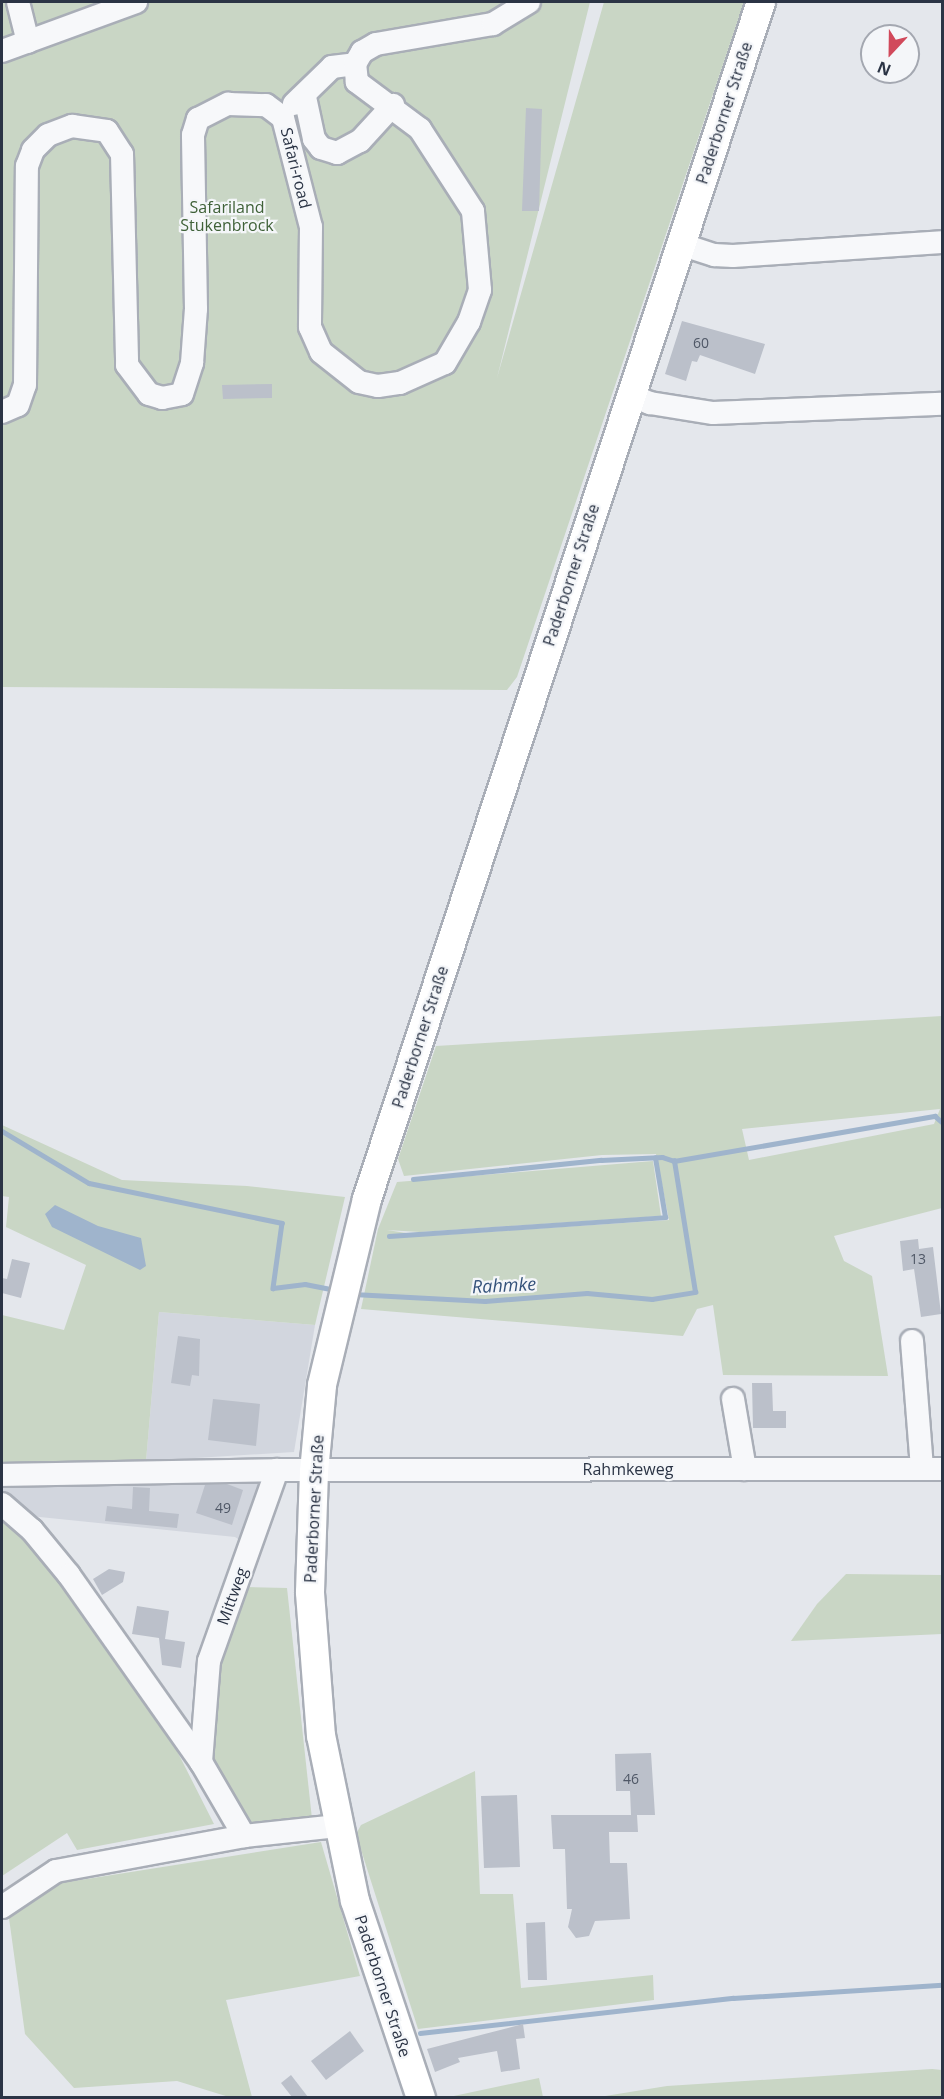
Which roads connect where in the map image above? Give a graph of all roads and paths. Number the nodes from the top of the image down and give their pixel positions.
1 (18, 2) edge
2 (136, 2) edge
3 (530, 2) edge
4 (761, 2) edge
5 (28, 42) junction
6 (2, 51) edge
7 (355, 64) junction
8 (305, 97) junction
9 (393, 105) junction
10 (276, 111) junction
11 (942, 242) edge
12 (680, 244) junction
13 (630, 395) junction
14 (942, 404) edge
15 (2, 412) edge
16 (912, 1341) dead end
17 (733, 1399) dead end
18 (745, 1469) junction
19 (932, 1469) edge
20 (277, 1470) junction
21 (314, 1472) junction
22 (2, 1475) edge
23 (2, 1504) edge
24 (201, 1762) junction
25 (337, 1826) junction
26 (244, 1836) junction
27 (2, 1907) edge
28 (420, 2097) edge

1 - 5 street
2 - 5 street
3 - 7 street
4 - 12 main road, Paderborner Straße
5 - 6 street
7 - 8 street
7 - 9 street, Safari-road
8 - 9 street
8 - 10 street
9 - 10 street, Safari-road
10 - 15 street, Safari-road
11 - 12 street
12 - 13 main road, Paderborner Straße
13 - 14 street
13 - 21 main road, Paderborner Straße
16 - 19 street
17 - 18 street
18 - 19 street, Rahmkeweg
18 - 21 street, Rahmkeweg
20 - 21 street
20 - 22 street
20 - 24 street, Mittweg
21 - 25 main road, Paderborner Straße
23 - 24 street
24 - 26 street
25 - 26 street
25 - 28 main road, Paderborner Straße
26 - 27 street

